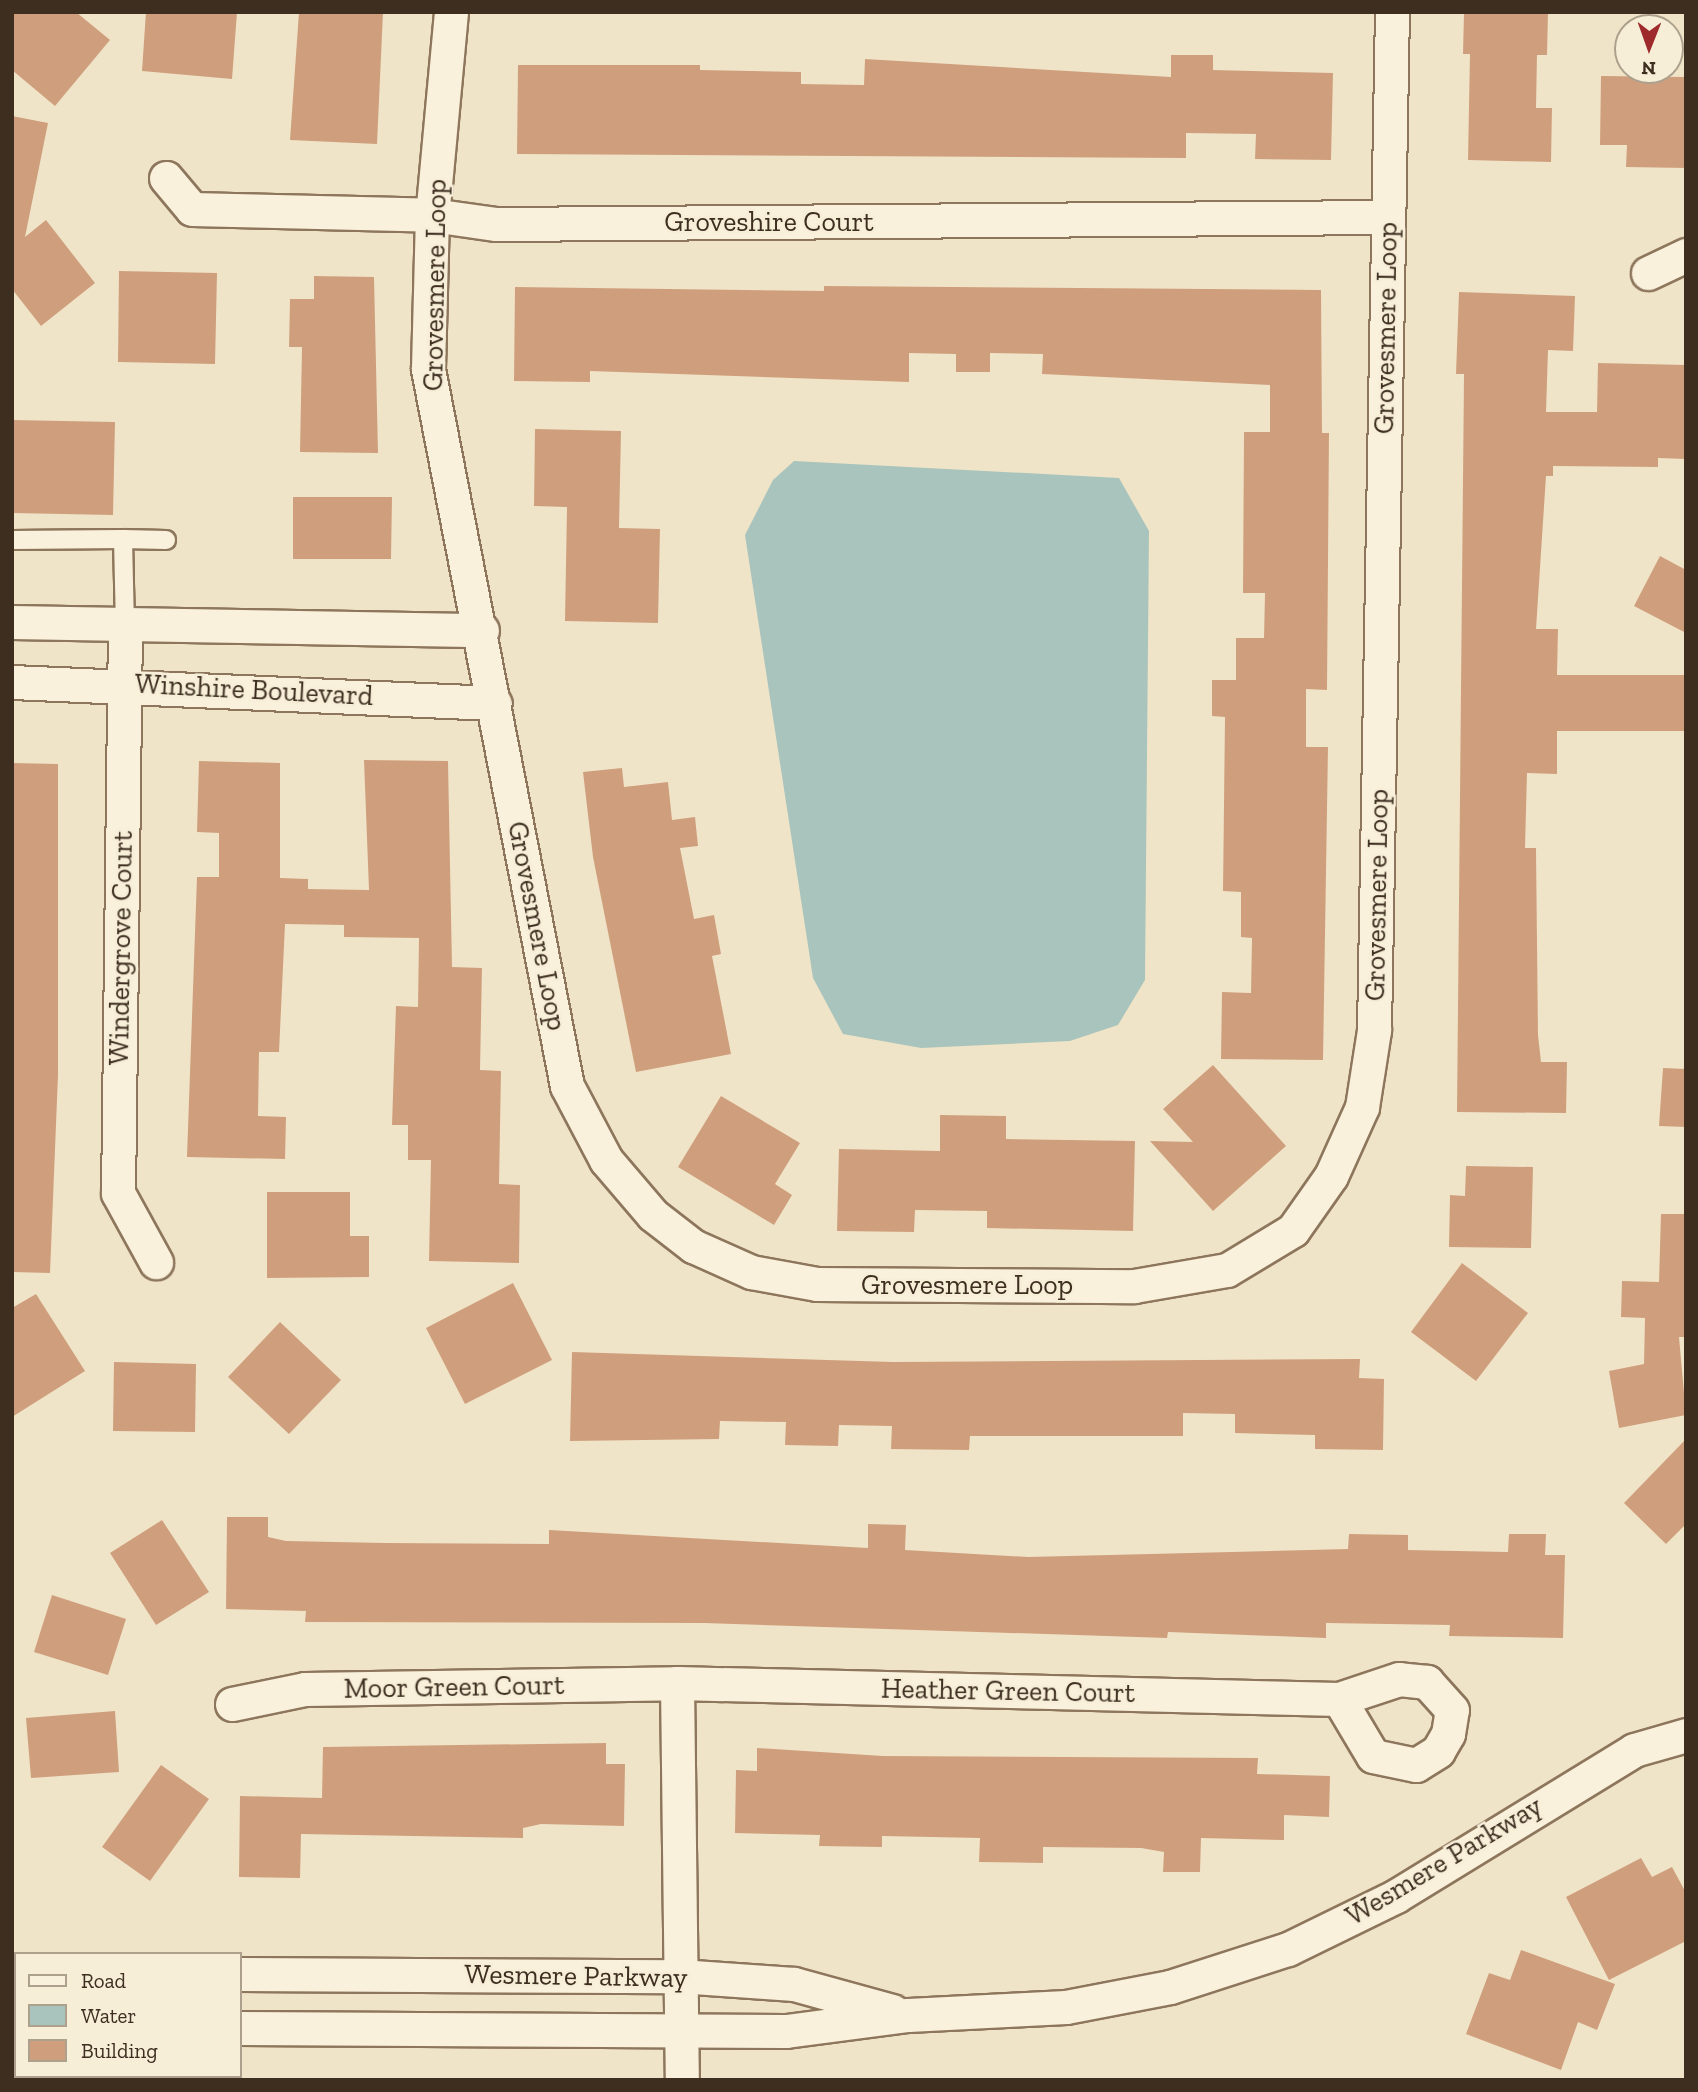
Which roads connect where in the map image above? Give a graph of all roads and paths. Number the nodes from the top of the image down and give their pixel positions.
1 (451, 12) edge
2 (1392, 12) edge
3 (166, 178) dead end
4 (432, 215) junction
5 (1388, 217) junction
6 (1686, 255) edge
7 (1648, 273) dead end
8 (123, 539) junction
9 (12, 540) edge
10 (166, 540) dead end
11 (12, 622) edge
12 (125, 624) junction
13 (482, 630) junction
14 (12, 682) edge
15 (124, 682) junction
16 (495, 703) junction
17 (156, 1262) dead end
18 (677, 1683) junction
19 (1339, 1699) dead end
20 (232, 1704) dead end
21 (1686, 1735) edge
22 (242, 1974) edge
23 (679, 1976) junction
24 (908, 2015) junction
25 (680, 2027) junction
26 (242, 2028) edge
27 (682, 2080) edge

1 - 4 street, Grovesmere Loop
2 - 5 street, Grovesmere Loop
3 - 4 street, Groveshire Court
4 - 5 street, Groveshire Court
4 - 13 street, Grovesmere Loop
5 - 16 street, Grovesmere Loop
6 - 7 street
8 - 9 lane
8 - 10 lane
8 - 12 lane
11 - 12 street
12 - 13 street
12 - 15 street, Windergrove Court
13 - 16 street, Grovesmere Loop
14 - 15 street, Winshire Boulevard
15 - 16 street, Winshire Boulevard
15 - 17 street, Windergrove Court
18 - 19 street, Heather Green Court
18 - 20 street, Moor Green Court
18 - 23 street
21 - 24 street, Wesmere Parkway
22 - 23 street, Wesmere Parkway
23 - 24 street, Wesmere Parkway
23 - 25 street
24 - 25 street, Wesmere Parkway
25 - 26 street, Wesmere Parkway
25 - 27 street

